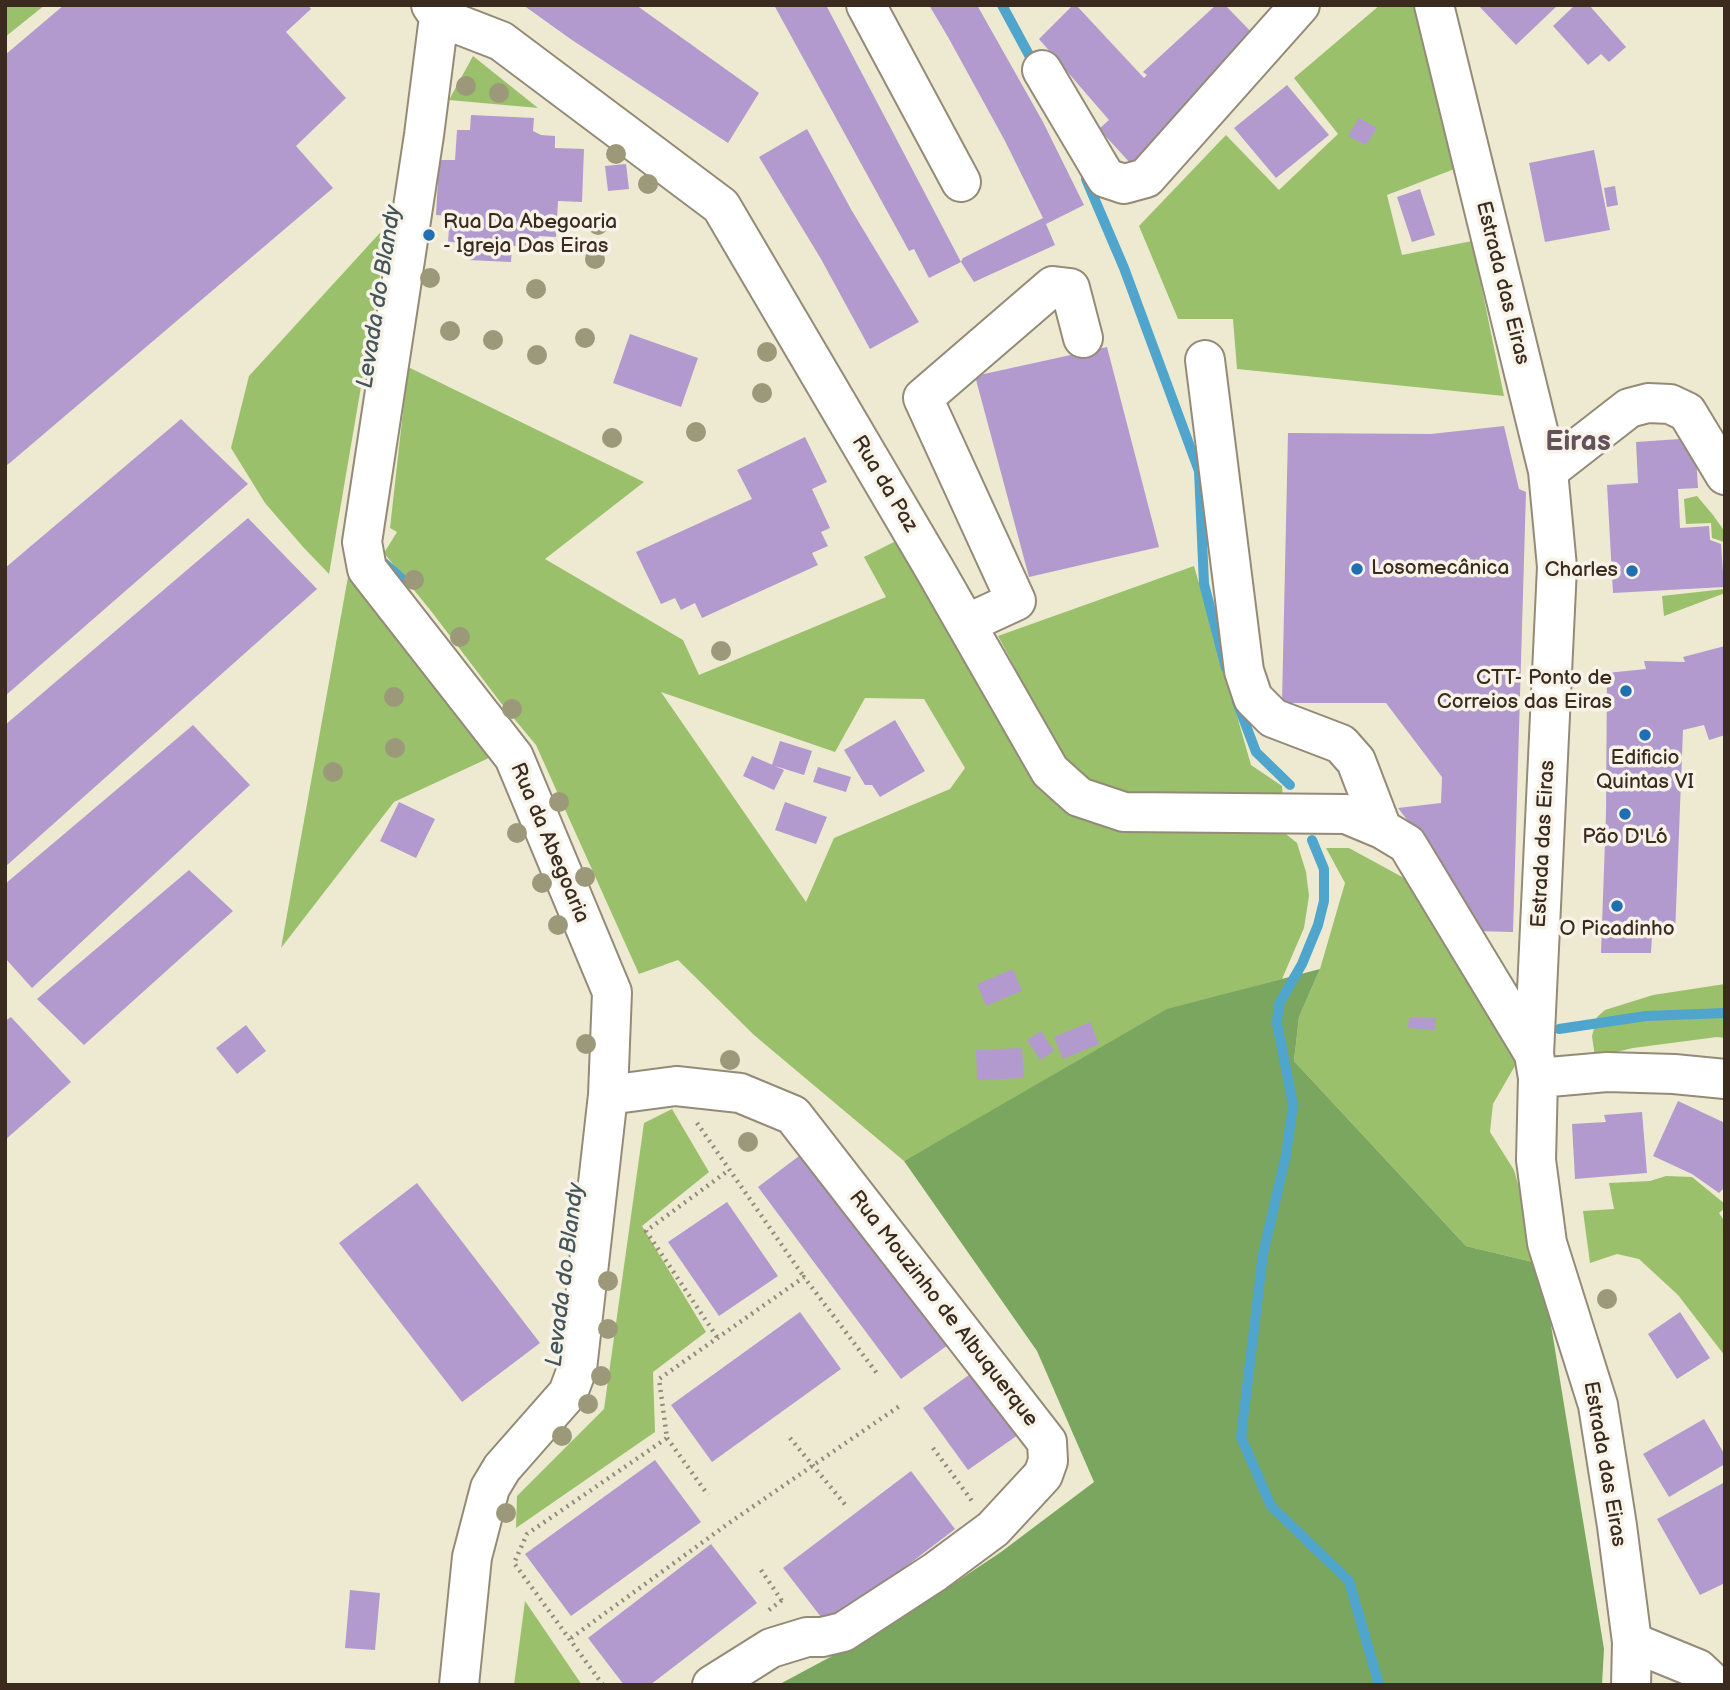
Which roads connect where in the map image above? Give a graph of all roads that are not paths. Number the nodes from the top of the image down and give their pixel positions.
1 (866, 5) edge
2 (1300, 5) edge
3 (1434, 5) edge
4 (435, 11) edge
5 (1042, 70) dead end
6 (961, 182) dead end
7 (1083, 338) dead end
8 (1205, 360) dead end
9 (1548, 471) junction
10 (1725, 475) edge
11 (966, 624) junction
12 (1382, 829) junction
13 (1536, 1066) junction
14 (1725, 1079) edge
15 (608, 1095) junction
16 (1632, 1643) junction
17 (459, 1685) edge
18 (712, 1685) edge
19 (1631, 1685) edge
20 (1716, 1685) edge

1 - 6 street
2 - 5 street
3 - 9 street, Estrada das Eiras
4 - 11 street, Rua da Paz
4 - 15 street, Rua da Abegoaria
7 - 11 street
8 - 12 street
9 - 10 street
9 - 13 street, Estrada das Eiras
11 - 12 street, Rua da Paz
12 - 13 street, Rua da Paz
13 - 14 street
13 - 16 street, Estrada das Eiras
15 - 17 street, Rua da Abegoaria
15 - 18 street, Rua Mouzinho de Albuquerque
16 - 19 street, Estrada das Eiras
16 - 20 street

